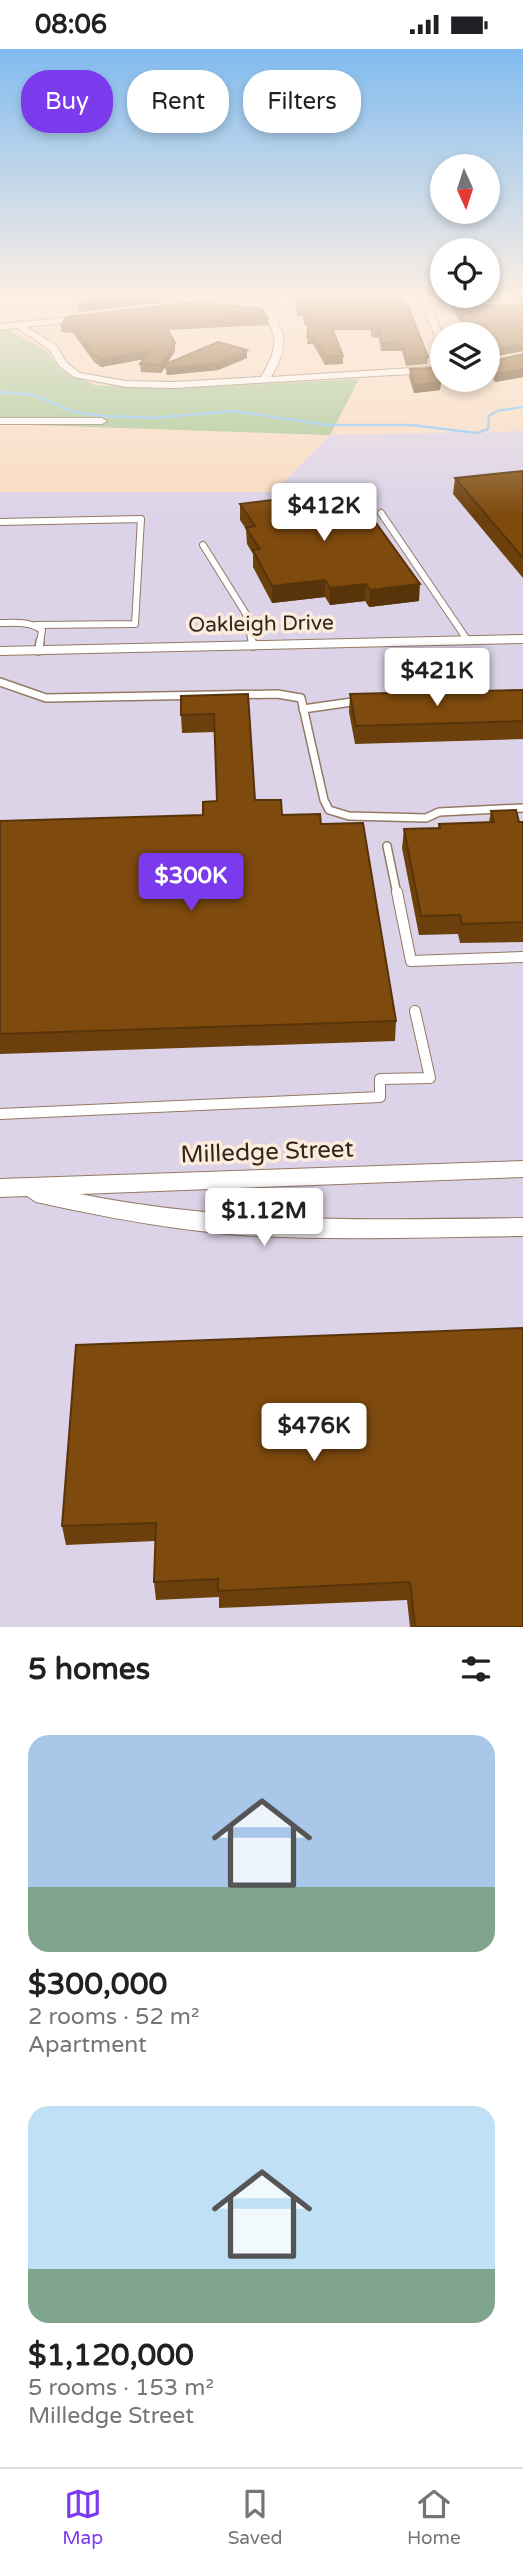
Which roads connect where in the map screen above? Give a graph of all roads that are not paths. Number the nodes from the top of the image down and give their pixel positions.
1 (66, 368) edge
2 (271, 368) edge
3 (430, 370) edge
4 (265, 379) junction
5 (0, 421) edge
6 (102, 421) dead end
7 (381, 513) dead end
8 (0, 522) edge
9 (203, 545) dead end
10 (0, 623) edge
11 (36, 625) junction
12 (523, 639) edge
13 (468, 641) junction
14 (253, 646) junction
15 (38, 651) junction
16 (0, 652) edge
17 (0, 681) edge
18 (363, 700) edge
19 (303, 709) junction
20 (523, 808) edge
21 (426, 818) junction
22 (435, 821) dead end
23 (387, 846) dead end
24 (523, 957) edge
25 (415, 1011) dead end
26 (0, 1114) edge
27 (523, 1169) edge
28 (6, 1188) edge
29 (523, 1227) edge

1 - 4 street
2 - 4 street
3 - 4 street
5 - 6 street
7 - 13 lane
8 - 11 lane
9 - 14 lane
10 - 11 lane
11 - 15 lane
12 - 13 street, Oakleigh Drive
13 - 14 street, Oakleigh Drive
14 - 15 street, Oakleigh Drive
15 - 16 street, Oakleigh Drive
17 - 19 lane
18 - 19 lane
19 - 21 lane
20 - 21 lane
21 - 22 lane
23 - 24 lane
25 - 26 lane
27 - 28 street, Milledge Street
28 - 29 street, Milledge Street

